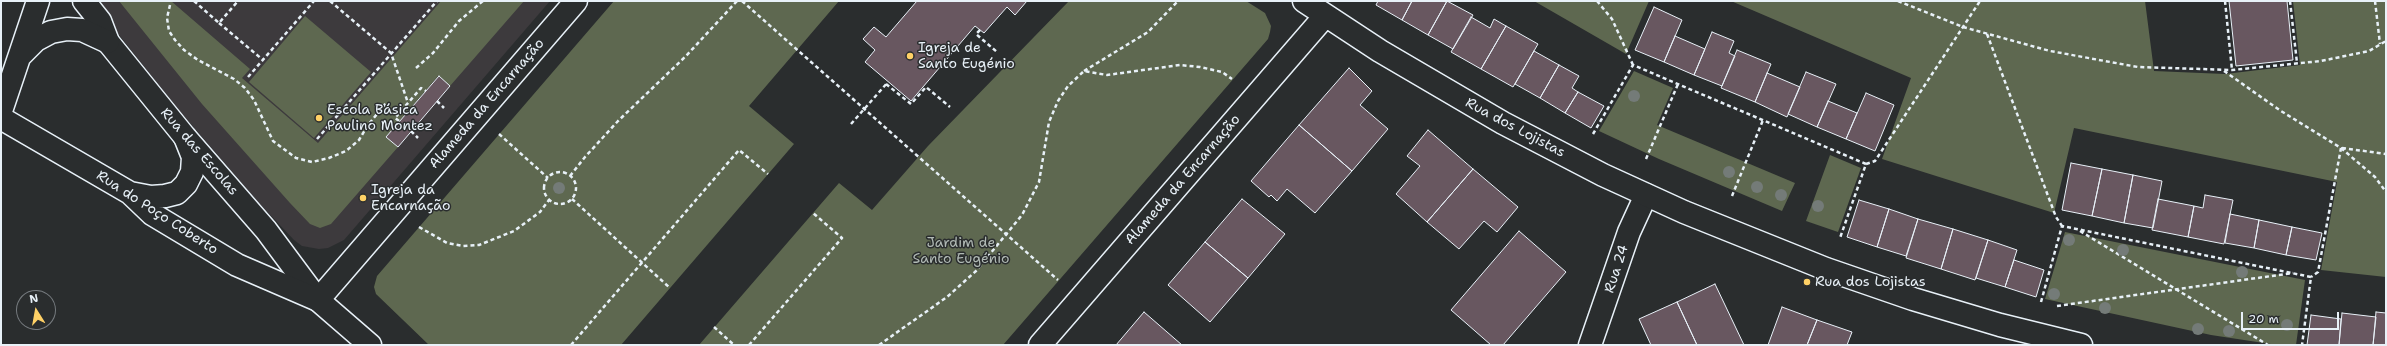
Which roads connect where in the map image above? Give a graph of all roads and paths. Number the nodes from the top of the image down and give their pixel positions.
1 (38, 1) edge
2 (84, 1) edge
3 (194, 1) edge
4 (238, 1) edge
5 (314, 1) edge
6 (330, 1) edge
7 (437, 1) edge
8 (482, 1) edge
9 (576, 1) edge
10 (737, 1) edge
11 (742, 1) edge
12 (1178, 1) edge
13 (1304, 1) edge
14 (1597, 1) edge
15 (1898, 1) edge
16 (1980, 1) edge
17 (2225, 1) edge
18 (2290, 1) edge
19 (2376, 1) edge
20 (170, 5) dead end
21 (1325, 16) junction
22 (219, 23) junction
23 (1963, 27) junction
24 (980, 30) dead end
25 (1987, 34) junction
26 (2386, 41) edge
27 (108, 42) junction
28 (2380, 44) junction
29 (997, 52) dead end
30 (391, 54) junction
31 (21, 55) junction
32 (263, 60) junction
33 (2297, 63) junction
34 (1633, 65) junction
35 (416, 68) dead end
36 (2232, 70) junction
37 (1084, 71) junction
38 (2224, 71) junction
39 (248, 78) dead end
40 (1234, 81) dead end
41 (1678, 84) junction
42 (426, 91) dead end
43 (437, 101) dead end
44 (386, 103) dead end
45 (408, 103) junction
46 (950, 107) dead end
47 (444, 108) dead end
48 (864, 108) junction
49 (1, 111) edge
50 (1, 118) edge
51 (1763, 120) junction
52 (399, 122) dead end
53 (852, 124) dead end
54 (411, 132) dead end
55 (497, 132) dead end
56 (1593, 134) dead end
57 (185, 137) junction
58 (418, 138) dead end
59 (317, 139) dead end
60 (2341, 148) junction
61 (2386, 154) edge
62 (1646, 159) dead end
63 (1866, 164) junction
64 (768, 174) dead end
65 (570, 176) junction
66 (548, 178) junction
67 (2386, 192) edge
68 (130, 193) junction
69 (1646, 195) junction
70 (1732, 196) dead end
71 (572, 199) junction
72 (549, 200) junction
73 (813, 213) dead end
74 (415, 224) dead end
75 (2062, 226) junction
76 (2077, 230) junction
77 (1007, 234) junction
78 (1840, 238) dead end
79 (642, 262) junction
80 (2295, 273) junction
81 (2310, 277) junction
82 (1060, 282) dead end
83 (670, 288) dead end
84 (2177, 290) junction
85 (318, 300) junction
86 (2041, 302) dead end
87 (2057, 306) dead end
88 (714, 327) dead end
89 (370, 345) edge
90 (571, 345) edge
91 (734, 345) edge
92 (749, 345) edge
93 (879, 345) edge
94 (1040, 345) edge
95 (1590, 345) edge
96 (2080, 345) edge
97 (2268, 345) edge
98 (2302, 345) edge

1 - 31 street
2 - 27 street, Rua das Escolas
3 - 22 path
4 - 22 path
5 - 32 path
6 - 30 path
7 - 30 path
8 - 35 path
9 - 85 street, Alameda da Encarnação
10 - 65 path
11 - 48 path
12 - 37 path
13 - 21 street, Rua dos Lojistas
14 - 34 path
15 - 23 path
16 - 23 path
17 - 36 path
18 - 33 path
19 - 28 path
20 - 44 path
21 - 69 street, Rua dos Lojistas
21 - 94 street, Alameda da Encarnação
22 - 32 path
23 - 25 path
23 - 63 path
24 - 29 path
25 - 38 path
25 - 75 path
26 - 28 path
27 - 31 street
27 - 57 street, Rua das Escolas
28 - 33 path
30 - 45 path
30 - 59 path
31 - 49 street
32 - 39 path
33 - 36 path
34 - 41 path
34 - 56 path
36 - 38 path
37 - 40 path
37 - 77 path
38 - 60 path
41 - 51 path
41 - 62 path
42 - 45 path
43 - 47 path
45 - 52 path
46 - 48 path
48 - 53 path
48 - 77 path
50 - 68 street, Rua do Poço Coberto
51 - 63 path
51 - 70 path
54 - 58 path
55 - 66 path
57 - 68 street
57 - 85 street, Rua das Escolas
60 - 61 path
60 - 67 path
60 - 81 path
63 - 78 path
64 - 79 path
65 - 66 path
65 - 71 path
66 - 72 path
68 - 85 street, Rua do Poço Coberto
69 - 95 street, Rua 24
69 - 96 street, Rua dos Lojistas
71 - 72 path
71 - 79 path
72 - 74 path
73 - 92 path
75 - 76 path
75 - 86 path
76 - 80 path
76 - 84 path
77 - 82 path
77 - 93 path
79 - 83 path
79 - 90 path
80 - 81 path
80 - 84 path
81 - 98 path
84 - 87 path
84 - 97 path
85 - 89 street
88 - 91 path

